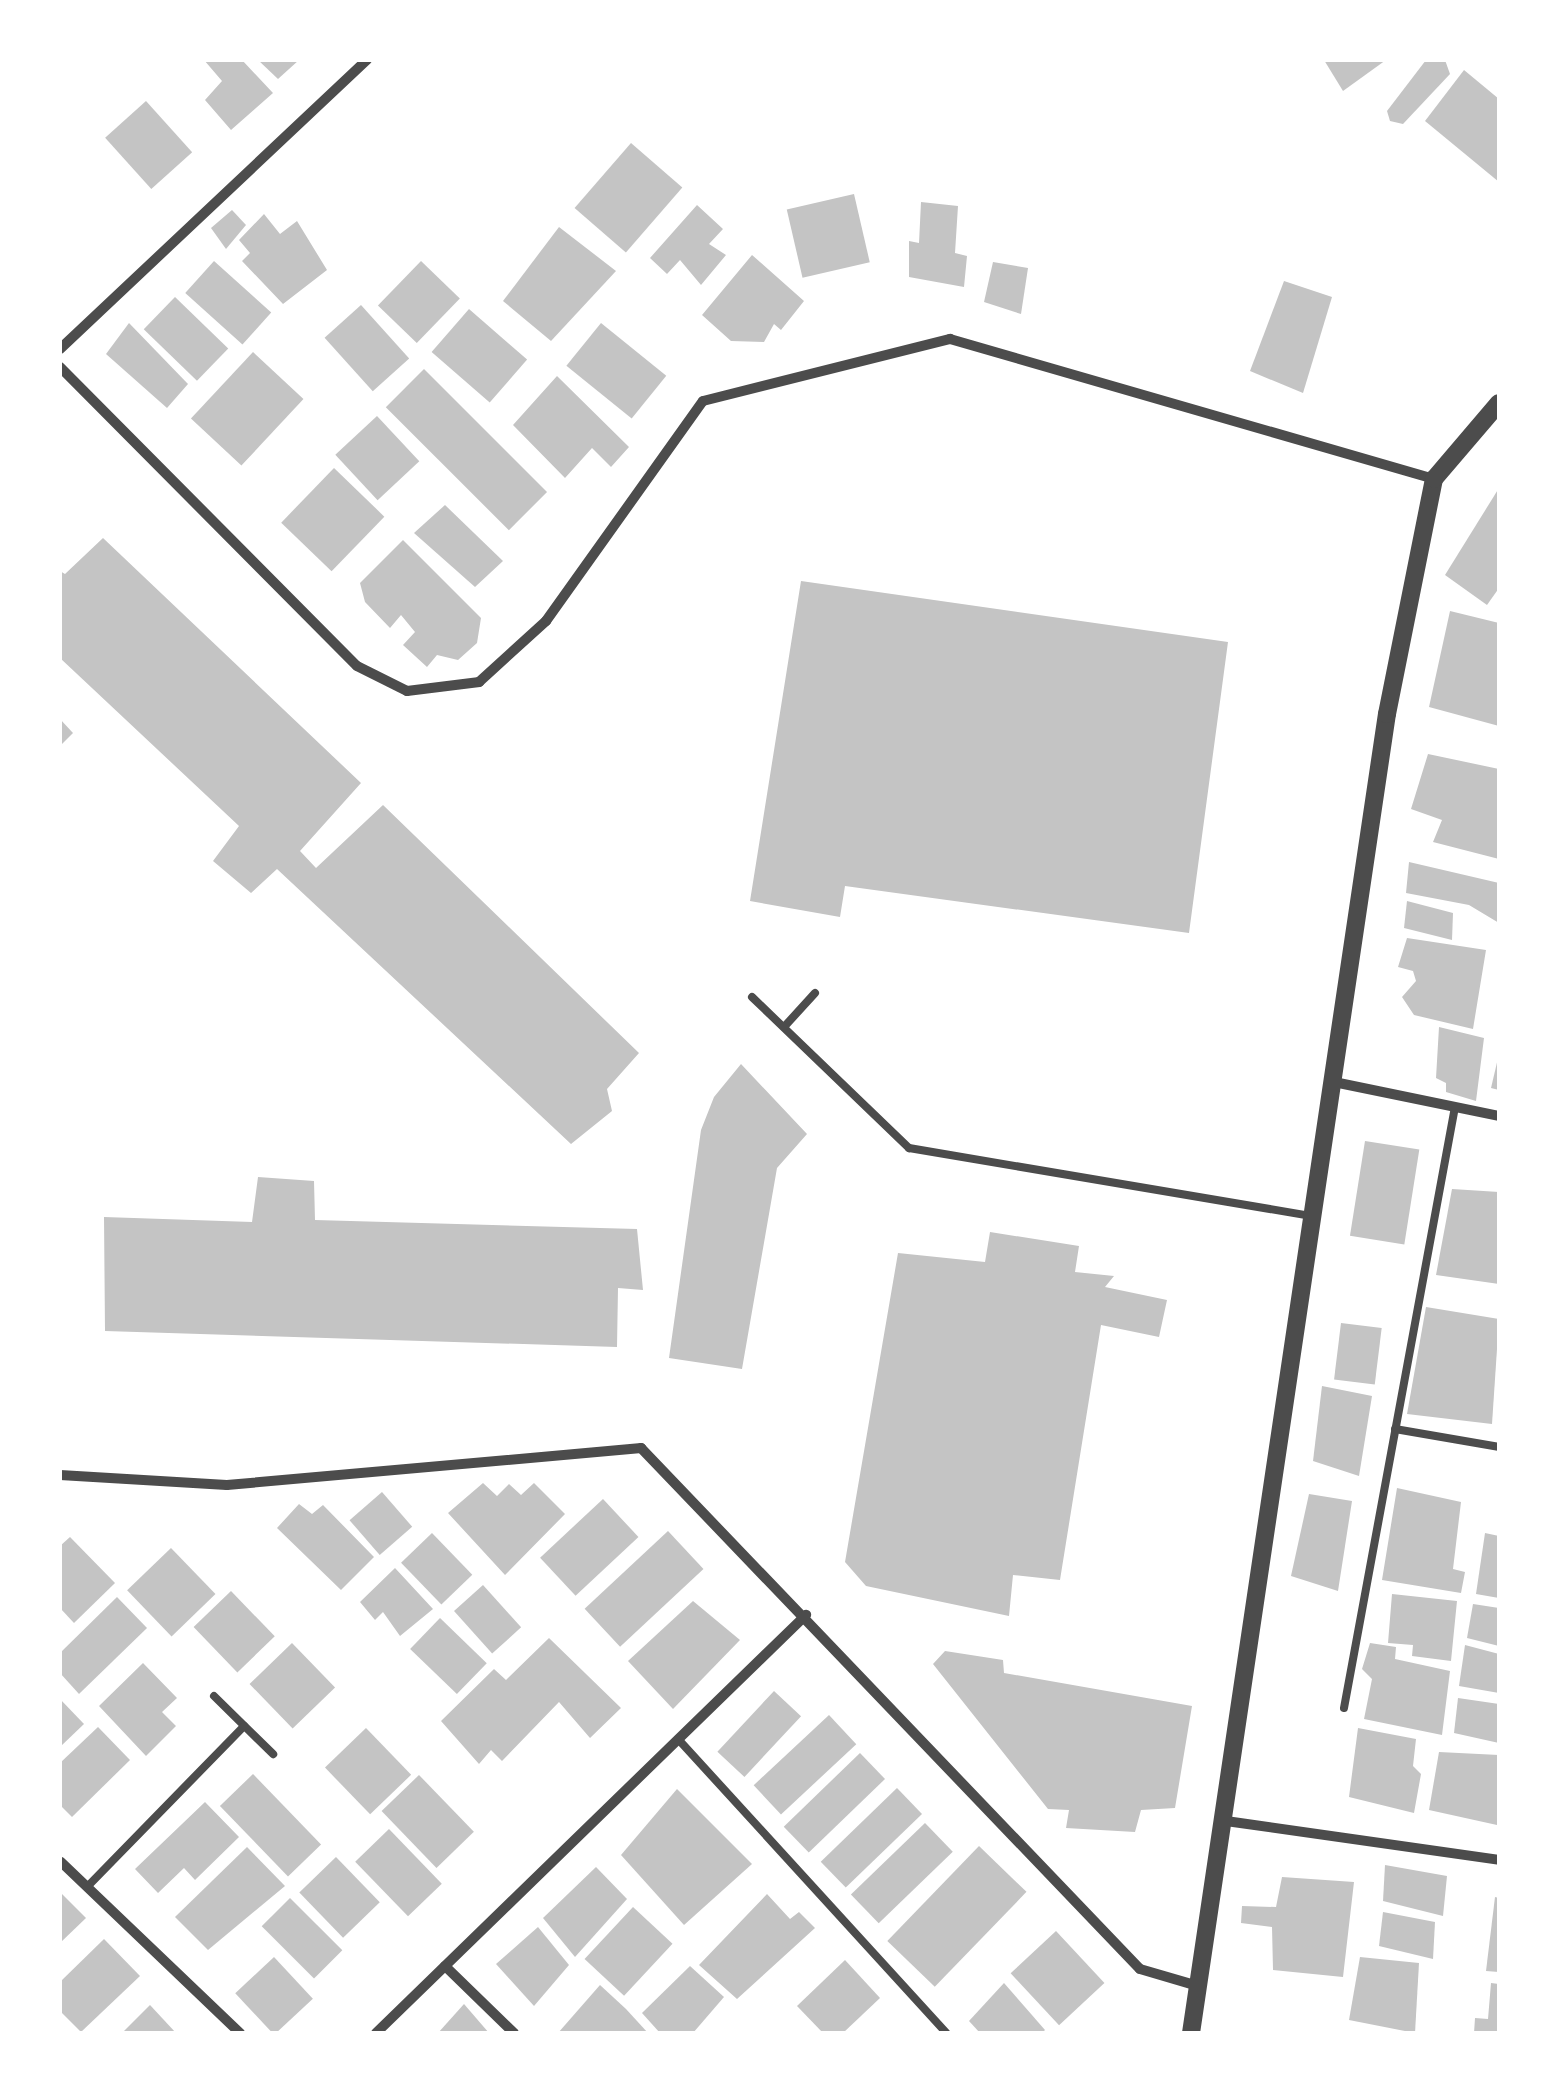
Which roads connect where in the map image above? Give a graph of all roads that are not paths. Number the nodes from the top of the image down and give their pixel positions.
1 (367, 60) edge
2 (60, 349) edge
3 (60, 367) edge
4 (1499, 403) edge
5 (1434, 479) junction
6 (815, 993) dead end
7 (752, 997) dead end
8 (784, 1027) junction
9 (1334, 1082) junction
10 (1455, 1107) junction
11 (1499, 1116) edge
12 (1315, 1217) junction
13 (1395, 1429) junction
14 (1499, 1446) edge
15 (60, 1475) edge
16 (806, 1615) junction
17 (214, 1696) dead end
18 (1344, 1708) dead end
19 (244, 1726) junction
20 (678, 1739) junction
21 (273, 1754) dead end
22 (1226, 1821) junction
23 (1499, 1860) edge
24 (61, 1862) edge
25 (87, 1888) junction
26 (445, 1966) junction
27 (1198, 1986) junction
28 (240, 2033) edge
29 (376, 2033) edge
30 (514, 2033) edge
31 (946, 2033) edge
32 (1191, 2033) edge

1 - 2 street
3 - 5 street
4 - 5 street
5 - 9 street
6 - 8 lane
7 - 8 lane
8 - 12 lane
9 - 10 street
9 - 12 street
10 - 11 street
10 - 13 lane
12 - 22 street
13 - 14 lane
13 - 18 lane
15 - 16 street
16 - 20 street
16 - 27 street
17 - 19 lane
19 - 21 lane
19 - 25 lane
20 - 26 street
20 - 31 lane
22 - 23 street
22 - 27 street
24 - 25 street
25 - 28 street
26 - 29 street
26 - 30 street
27 - 32 street

